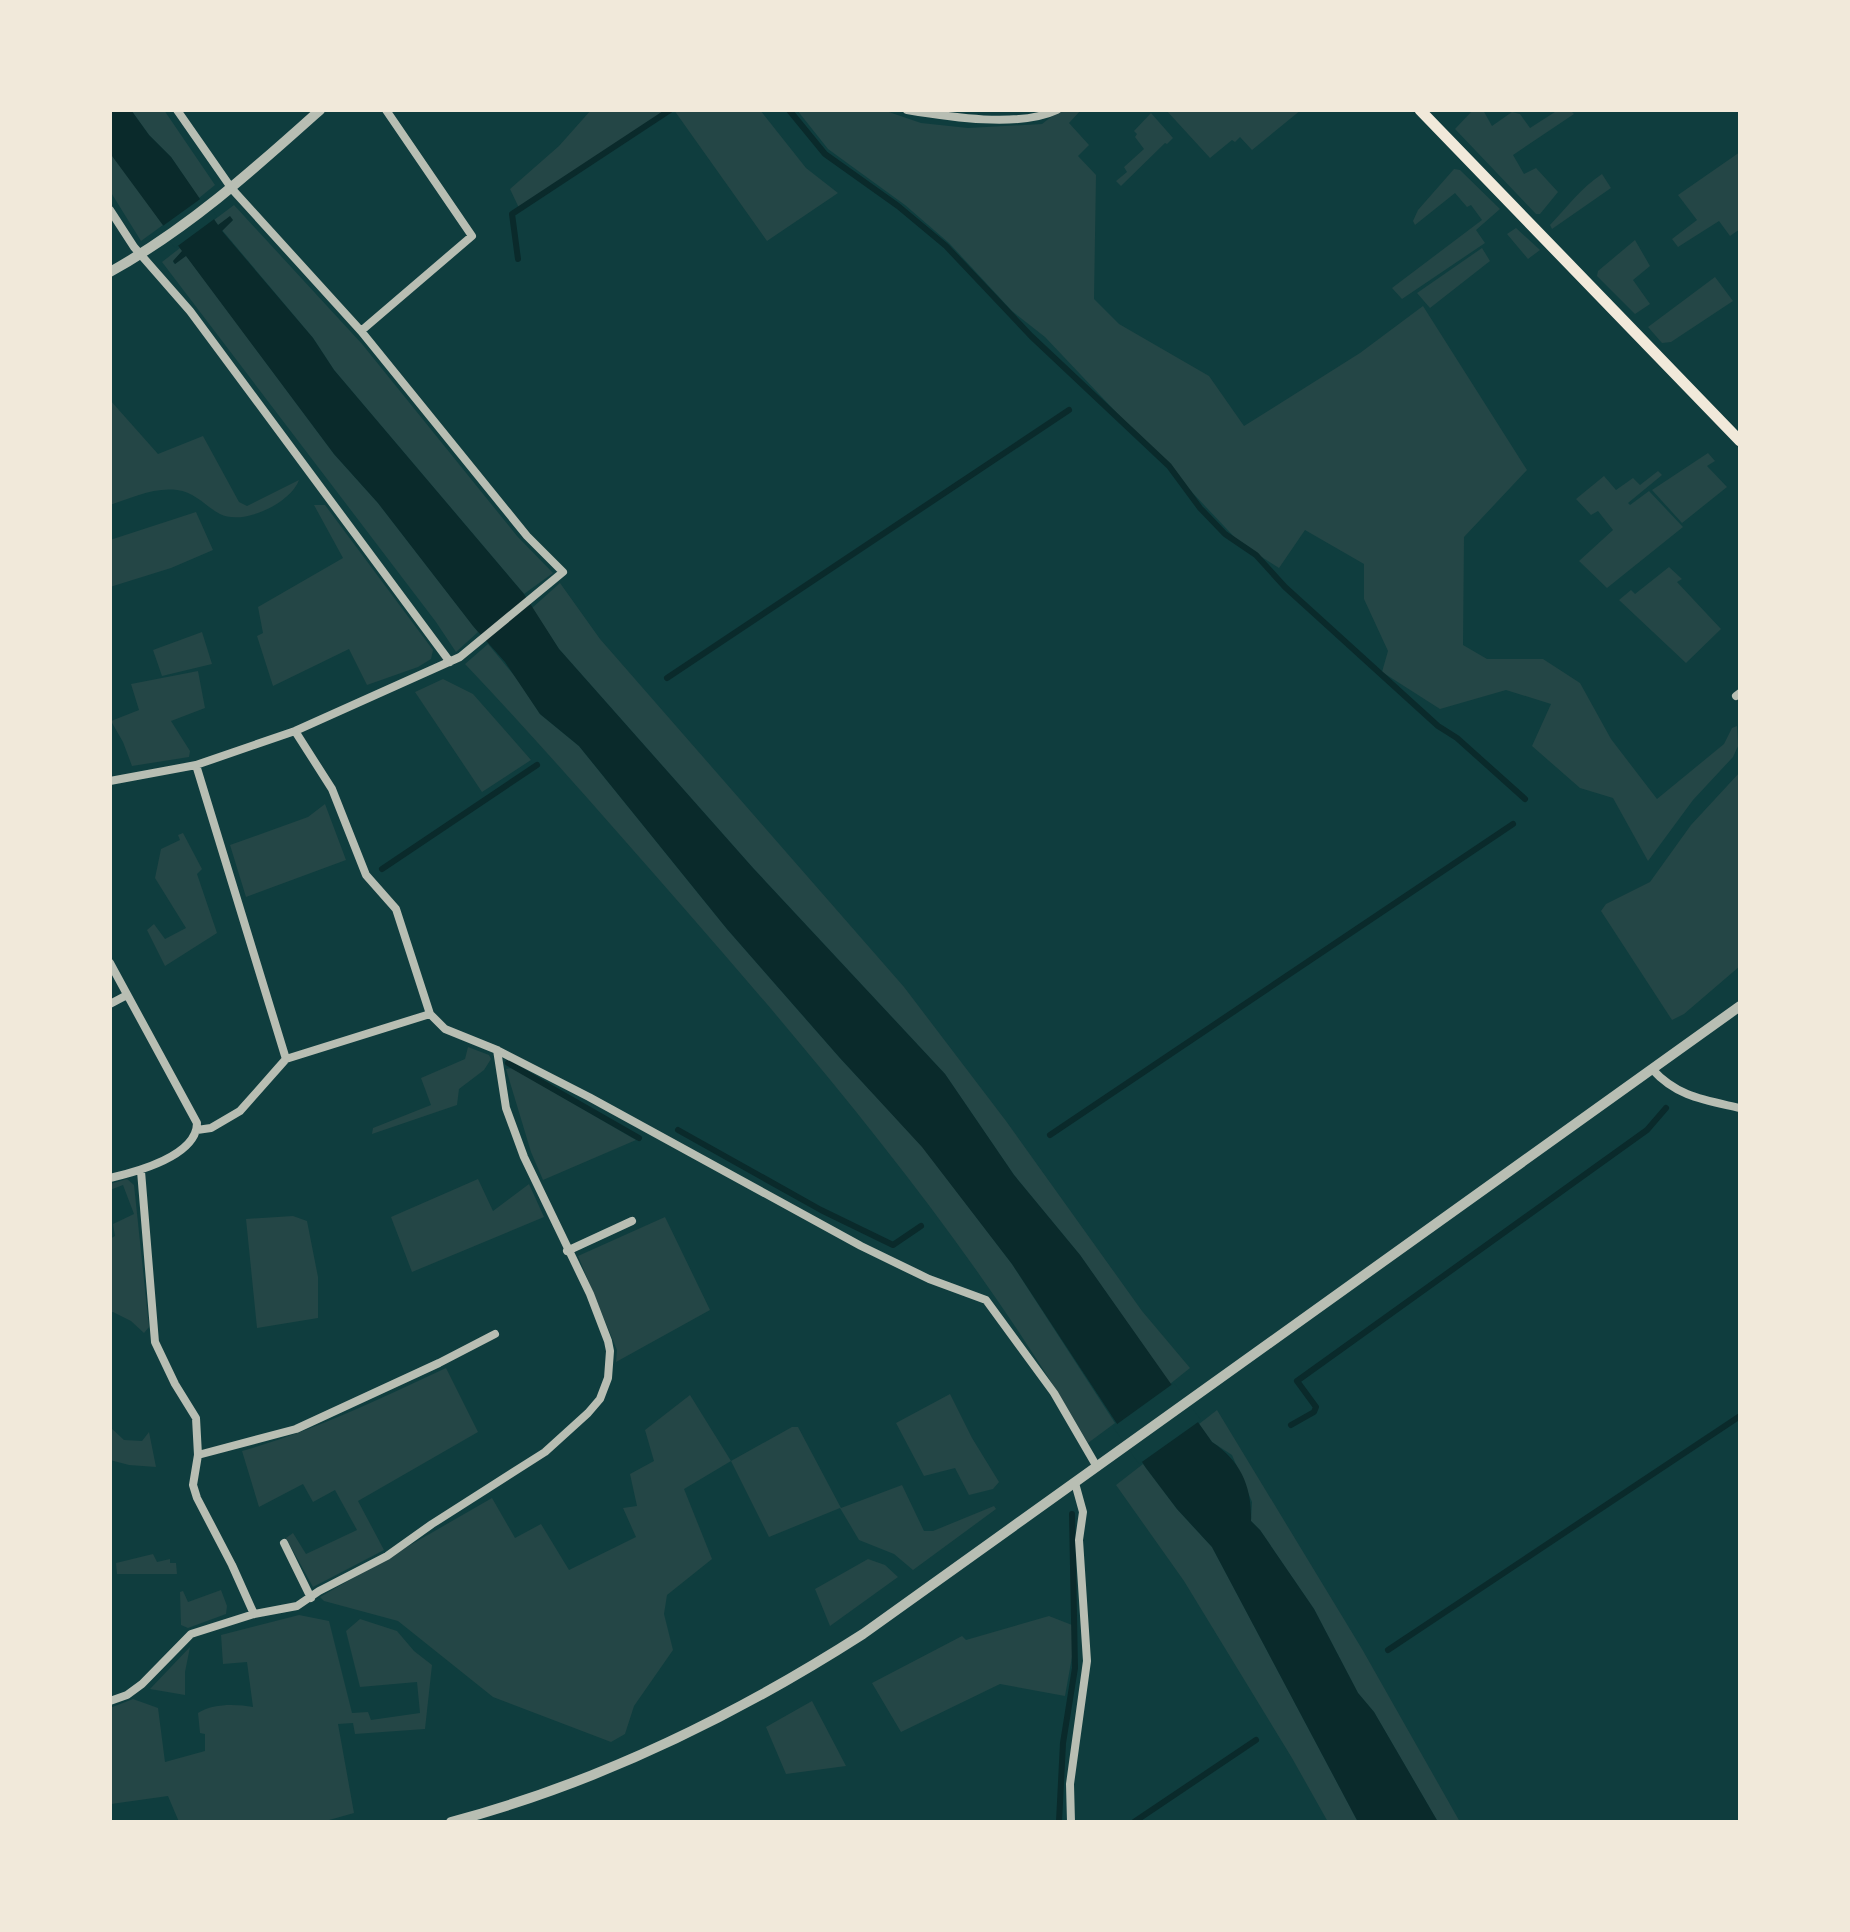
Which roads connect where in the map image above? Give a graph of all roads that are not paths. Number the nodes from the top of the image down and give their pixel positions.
1 (177, 110) edge
2 (320, 110) edge
3 (386, 110) edge
4 (907, 110) edge
5 (1057, 110) edge
6 (1420, 110) edge
7 (232, 189) junction
8 (110, 210) edge
9 (146, 252) junction
10 (110, 272) edge
11 (361, 331) junction
12 (1740, 441) edge
13 (450, 662) junction
14 (295, 731) junction
15 (196, 765) junction
16 (110, 781) edge
17 (110, 963) edge
18 (127, 995) junction
19 (110, 1004) edge
20 (1740, 1006) edge
21 (430, 1014) junction
22 (497, 1050) junction
23 (286, 1059) junction
24 (1652, 1069) junction
25 (1740, 1108) edge
26 (197, 1130) junction
27 (141, 1171) junction
28 (110, 1178) edge
29 (632, 1221) dead end
30 (567, 1251) junction
31 (495, 1334) dead end
32 (198, 1455) junction
33 (1099, 1465) junction
34 (1075, 1483) junction
35 (284, 1543) dead end
36 (311, 1598) junction
37 (254, 1614) junction
38 (110, 1701) edge
39 (451, 1822) edge
40 (1071, 1822) edge

1 - 7 street
2 - 7 street
3 - 11 street
4 - 5 street
6 - 12 main road
7 - 9 street
7 - 11 street
8 - 9 street
9 - 10 street
9 - 13 street
11 - 13 street
13 - 14 street
14 - 15 street
14 - 21 street
15 - 16 street
15 - 23 street
17 - 18 street
18 - 19 street
18 - 26 street
20 - 24 street
21 - 22 street
21 - 23 street
22 - 30 street
22 - 33 street
23 - 26 street
24 - 25 street
24 - 33 street
26 - 27 street
27 - 28 street
27 - 32 street
29 - 30 street
30 - 36 street
31 - 32 street
32 - 37 street
33 - 34 street
34 - 39 street
34 - 40 street
35 - 36 street
36 - 37 street
37 - 38 street

